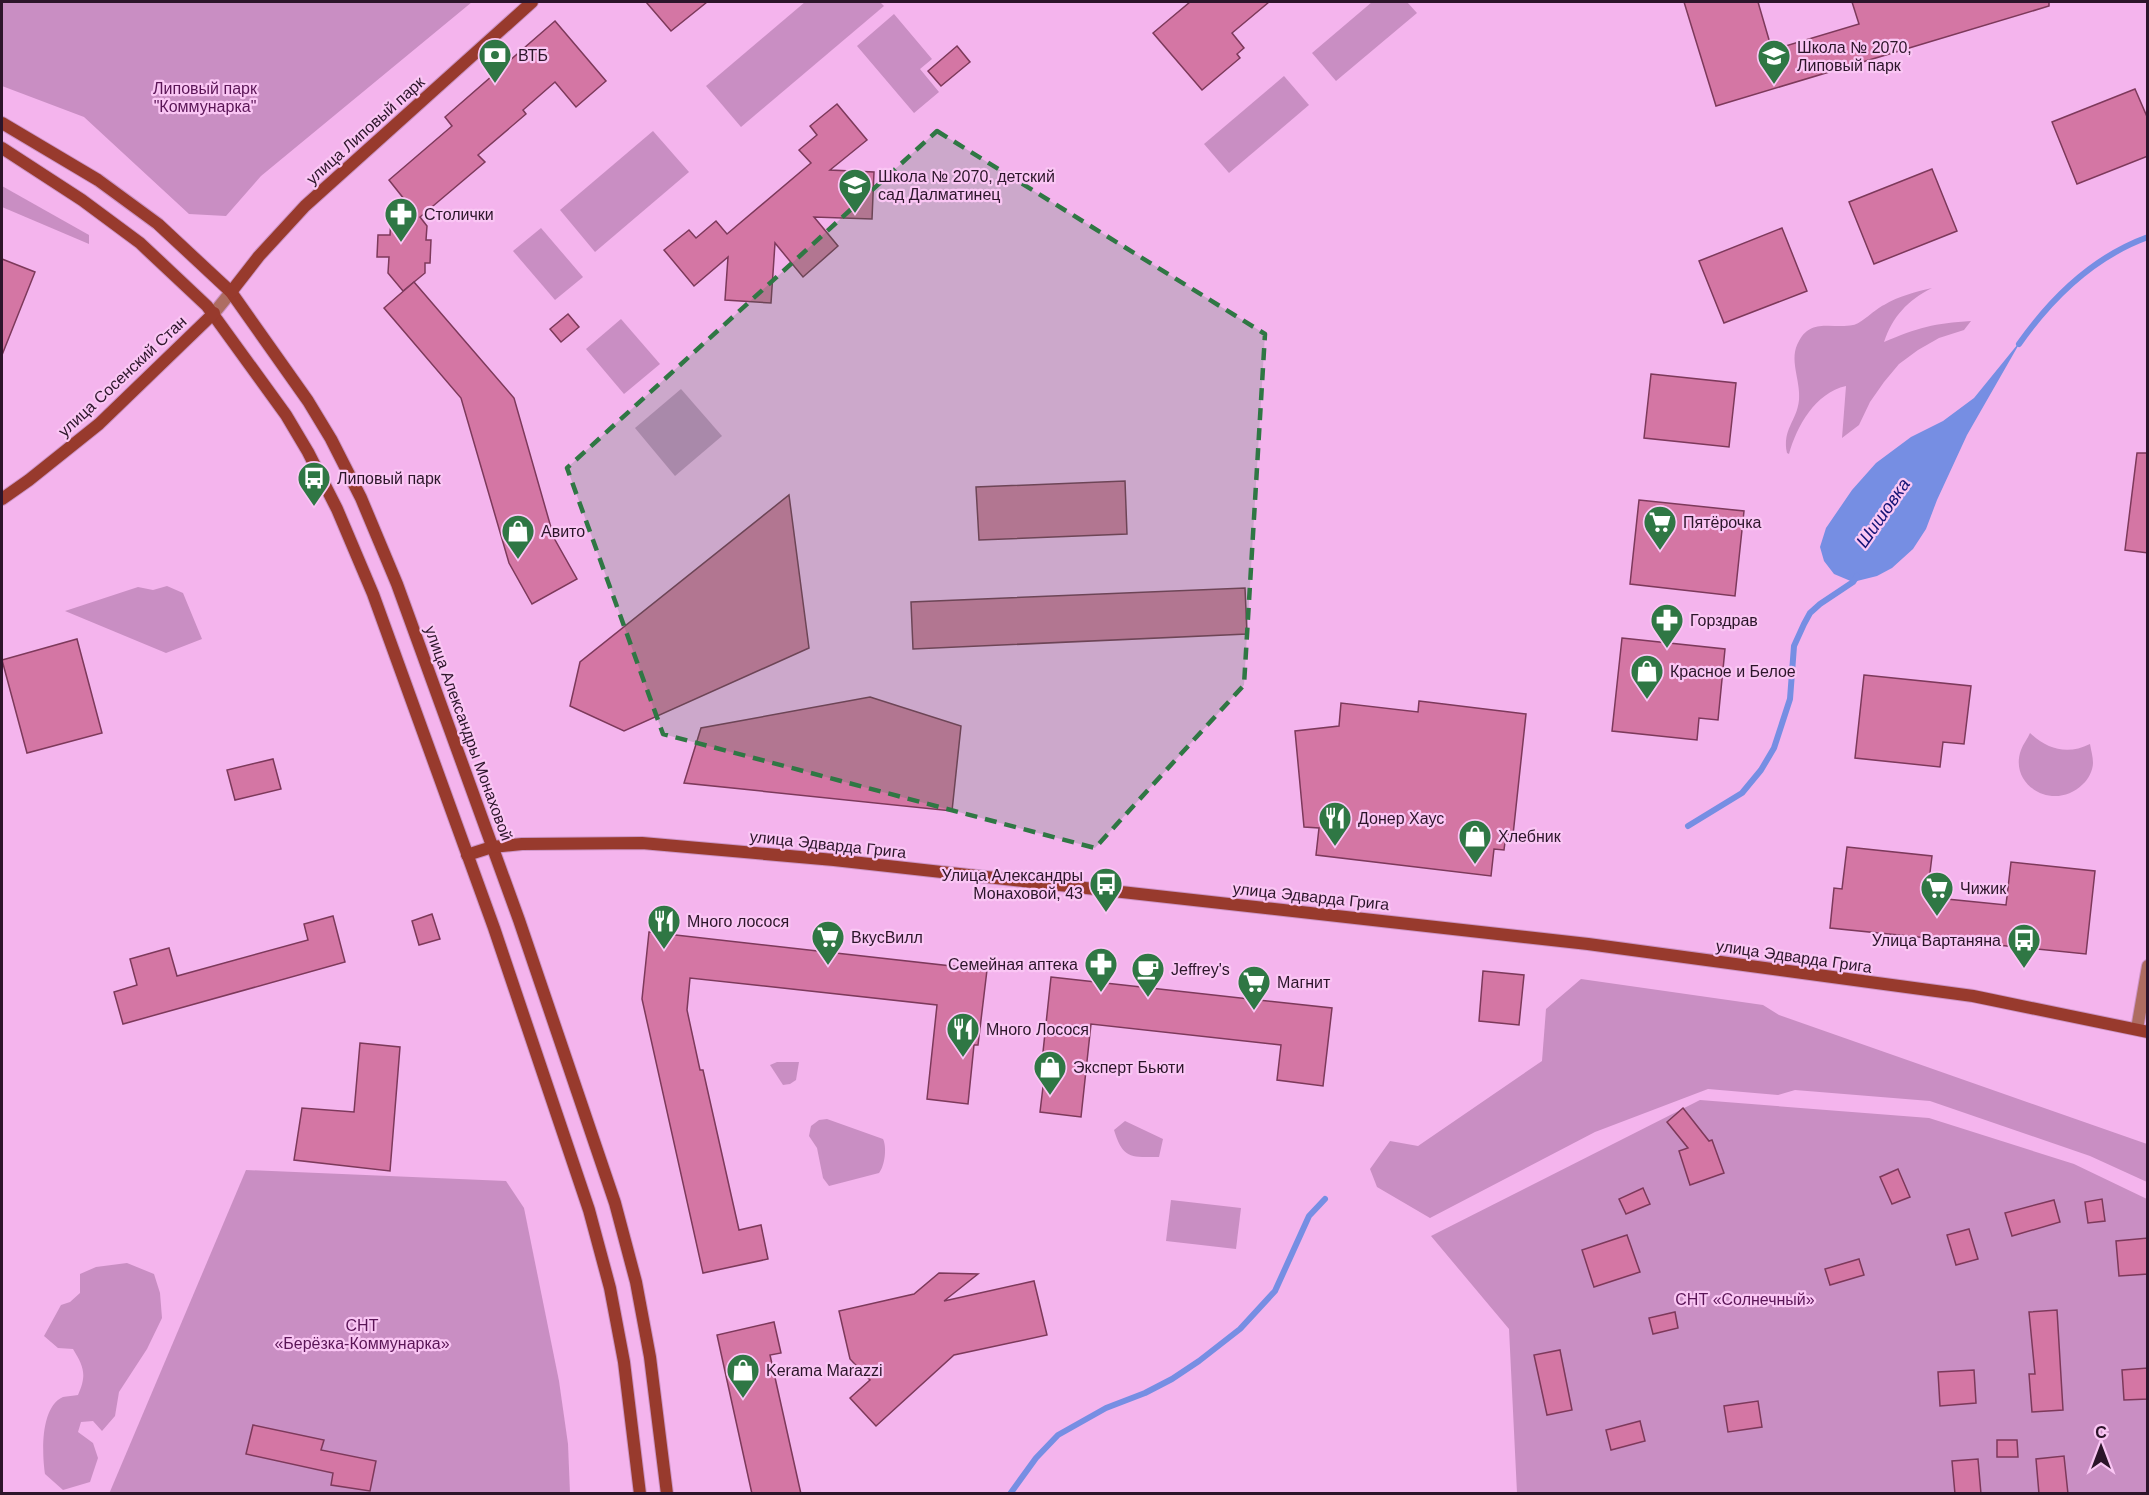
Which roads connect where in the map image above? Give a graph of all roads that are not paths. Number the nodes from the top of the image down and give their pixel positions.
1 (532, 2) edge
2 (2, 123) edge
3 (2, 148) edge
4 (231, 292) junction
5 (214, 313) junction
6 (2, 499) edge
7 (492, 847) junction
8 (467, 855) junction
9 (2148, 966) edge
10 (2142, 1030) edge
11 (640, 1494) edge
12 (667, 1494) edge

1 - 4 main road, улица Липовый парк
2 - 4 main road, улица Александры Монаховой
3 - 5 main road
4 - 5 street, улица Сосенский Стан
4 - 7 main road, улица Александры Монаховой
5 - 6 main road, улица Сосенский Стан
5 - 8 main road
7 - 8 main road, улица Эдварда Грига
7 - 10 main road, улица Эдварда Грига
7 - 12 main road, улица Александры Монаховой
8 - 11 main road
9 - 10 street

